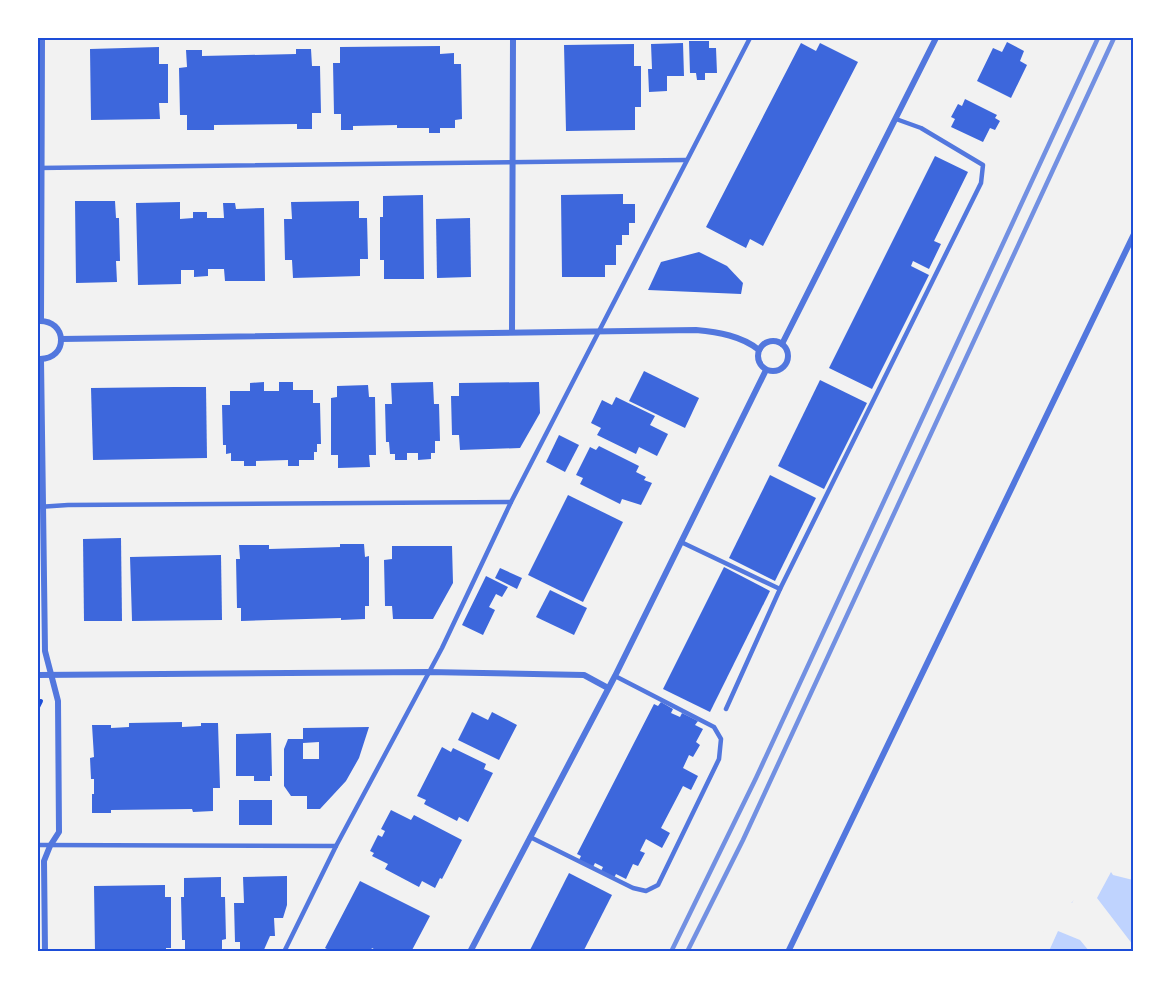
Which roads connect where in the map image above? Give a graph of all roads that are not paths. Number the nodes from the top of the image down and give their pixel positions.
1 (42, 38) edge
2 (513, 38) edge
3 (750, 38) edge
4 (936, 38) edge
5 (896, 119) junction
6 (686, 160) junction
7 (514, 163) junction
8 (40, 168) edge
9 (1134, 234) edge
10 (39, 321) edge
11 (601, 330) junction
12 (513, 332) junction
13 (61, 339) junction
14 (782, 344) junction
15 (759, 350) junction
16 (39, 360) edge
17 (766, 370) junction
18 (511, 502) junction
19 (40, 507) edge
20 (681, 542) junction
21 (780, 589) junction
22 (428, 672) junction
23 (38, 675) edge
24 (50, 675) junction
25 (615, 676) junction
26 (608, 688) junction
27 (726, 709) dead end
28 (530, 837) junction
29 (38, 845) edge
30 (50, 846) junction
31 (336, 846) junction
32 (45, 951) edge
33 (284, 951) edge
34 (470, 951) edge
35 (788, 951) edge

1 - 8 street
2 - 7 street
3 - 6 lane
4 - 5 street
5 - 14 street
5 - 21 lane
6 - 7 lane
6 - 11 lane
7 - 8 lane
7 - 12 street
8 - 10 street
9 - 35 street
10 - 13 street
11 - 12 street
11 - 15 street
11 - 18 lane
12 - 13 street
13 - 16 street
14 - 15 street
14 - 17 street
15 - 17 street
16 - 19 street
17 - 20 street
18 - 19 lane
18 - 22 lane
19 - 24 street
20 - 21 lane
20 - 25 street
21 - 27 lane
22 - 24 street
22 - 26 street
22 - 31 lane
23 - 24 street
24 - 30 street
25 - 26 street
25 - 28 lane
26 - 28 street
28 - 34 street
29 - 30 lane
30 - 31 lane
30 - 32 street
31 - 33 lane

